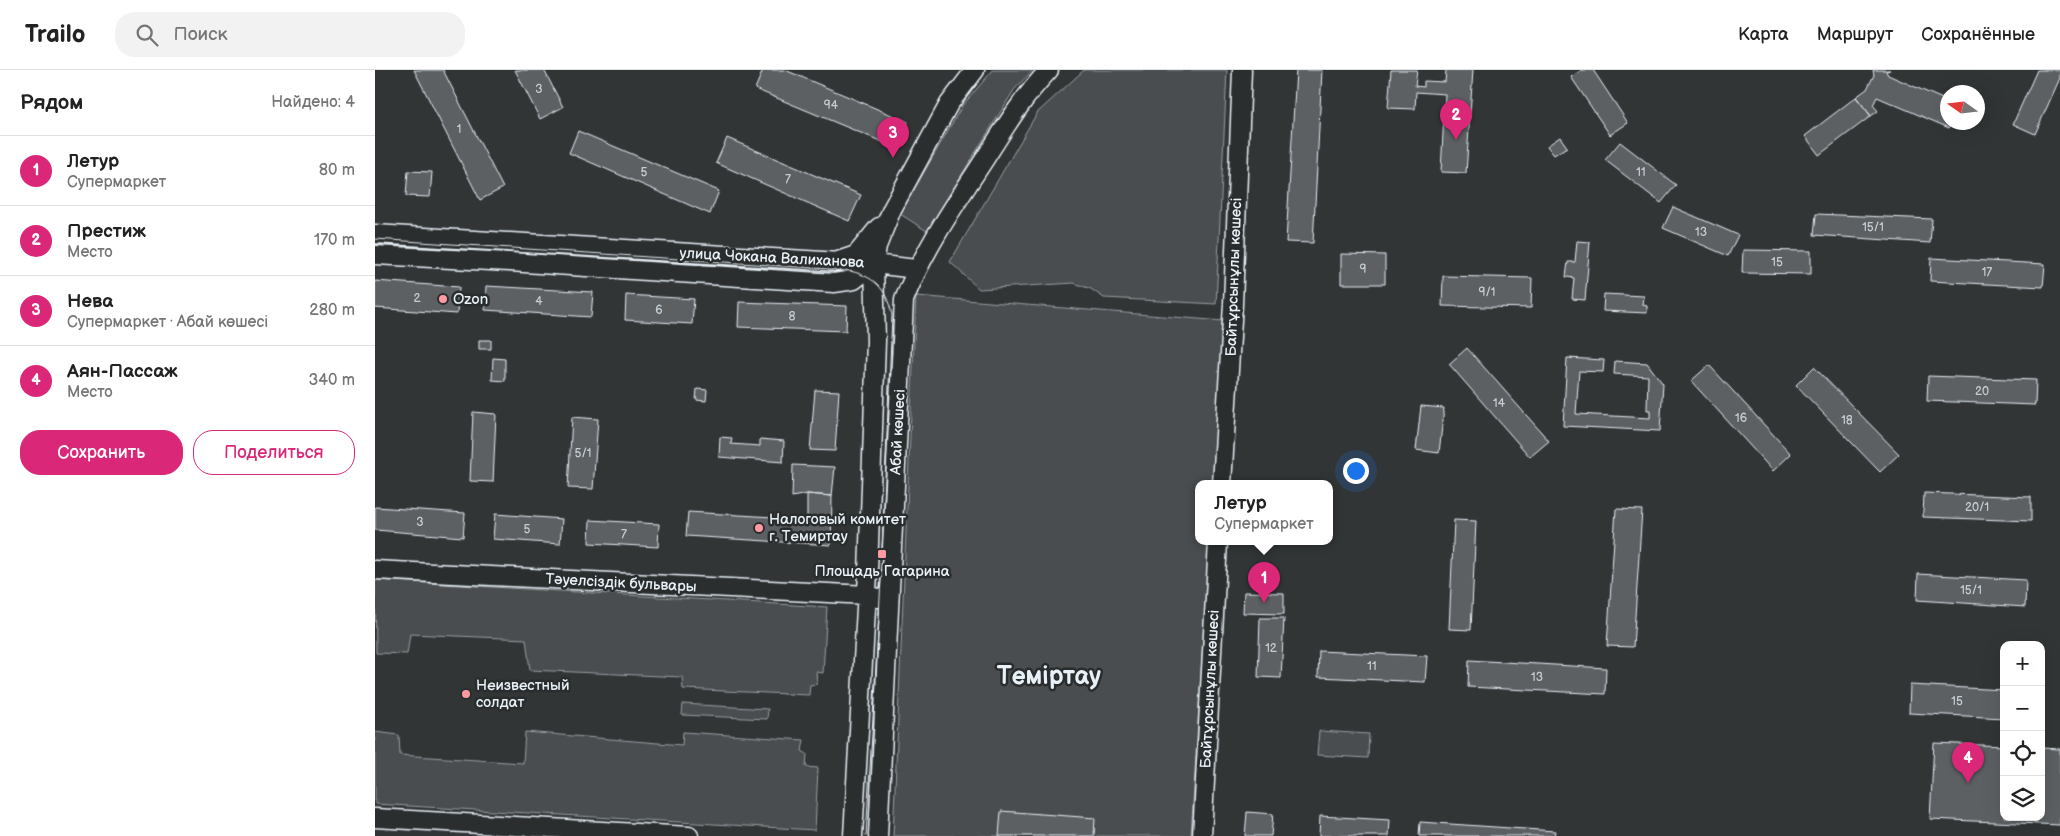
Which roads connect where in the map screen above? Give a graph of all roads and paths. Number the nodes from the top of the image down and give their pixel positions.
1 (975, 70) edge
2 (1049, 70) edge
3 (1242, 70) edge
4 (889, 213) junction
5 (375, 234) edge
6 (375, 255) edge
7 (835, 262) junction
8 (874, 264) junction
9 (916, 269) junction
10 (834, 283) junction
11 (875, 310) junction
12 (1222, 480) edge
13 (1218, 545) edge
14 (375, 570) edge
15 (867, 595) junction
16 (890, 603) junction
17 (375, 818) edge
18 (689, 836) edge
19 (853, 836) edge
20 (877, 836) edge
21 (1203, 836) edge

1 - 4 street, Абай көшесі
2 - 9 street, Абай көшесі
3 - 12 street, Байтұрсынұлы көшесі
4 - 7 street
4 - 8 street, Абай көшесі
5 - 7 street, улица Чокана Валиханова
6 - 10 street, улица Чокана Валиханова
7 - 8 street, улица Чокана Валиханова
8 - 9 street
8 - 10 street, улица Чокана Валиханова
8 - 11 street, Абай көшесі
9 - 16 street, Абай көшесі
10 - 11 street
11 - 15 street, Абай көшесі
13 - 21 street, Байтұрсынұлы көшесі
14 - 15 street, Тәуелсіздік бульвары
15 - 16 street, Тәуелсіздік бульвары
15 - 19 street, Абай көшесі
16 - 20 street, Абай көшесі
17 - 18 street

